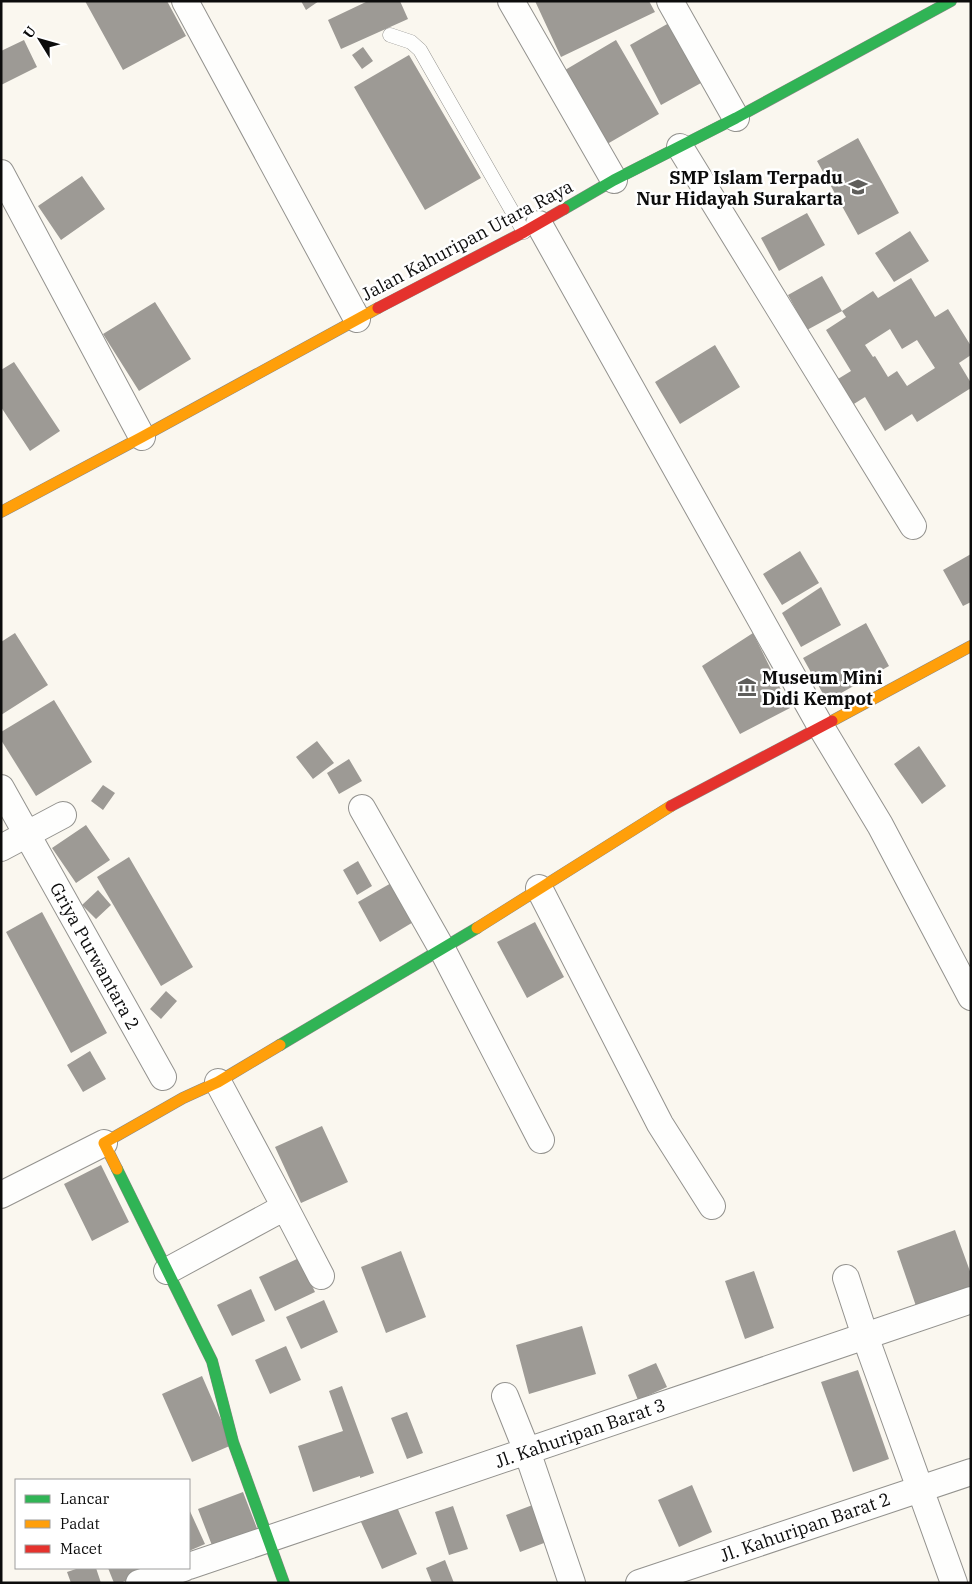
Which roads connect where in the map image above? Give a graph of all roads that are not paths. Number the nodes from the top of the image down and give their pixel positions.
1 (185, 1) edge
2 (511, 1) edge
3 (670, 1) edge
4 (951, 1) edge
5 (390, 35) dead end
6 (736, 118) junction
7 (680, 146) junction
8 (1, 173) edge
9 (614, 180) junction
10 (532, 228) junction
11 (358, 319) junction
12 (142, 437) junction
13 (1, 512) edge
14 (913, 526) dead end
15 (971, 646) edge
16 (821, 727) junction
17 (1, 788) edge
18 (362, 808) dead end
19 (63, 815) dead end
20 (27, 834) junction
21 (1, 848) edge
22 (539, 888) junction
23 (442, 949) junction
24 (971, 997) edge
25 (163, 1077) dead end
26 (218, 1082) junction
27 (541, 1140) dead end
28 (104, 1143) junction
29 (1, 1195) edge
30 (712, 1206) dead end
31 (285, 1207) junction
32 (167, 1271) junction
33 (320, 1276) dead end
34 (846, 1278) dead end
35 (971, 1300) edge
36 (865, 1336) junction
37 (505, 1396) dead end
38 (527, 1452) junction
39 (971, 1472) edge
40 (920, 1489) junction
41 (268, 1539) junction
42 (190, 1566) edge
43 (181, 1569) edge
44 (139, 1583) edge
45 (284, 1583) edge
46 (572, 1583) edge
47 (639, 1583) edge
48 (954, 1583) edge

1 - 11 street
2 - 9 street
3 - 6 street
4 - 6 street, Jalan Kahuripan Utara Raya
5 - 10 lane
6 - 7 street, Jalan Kahuripan Utara Raya
7 - 9 street, Jalan Kahuripan Utara Raya
7 - 14 street
8 - 12 street
9 - 10 street, Jalan Kahuripan Utara Raya
10 - 11 street, Jalan Kahuripan Utara Raya
10 - 16 street
11 - 12 street, Jalan Kahuripan Utara Raya
12 - 13 street, Jalan Kahuripan Utara Raya
15 - 16 street
16 - 22 street
16 - 24 street
17 - 20 street, Griya Purwantara 2
18 - 23 street
19 - 20 street
20 - 21 street
20 - 25 street, Griya Purwantara 2
22 - 23 street
22 - 30 street
23 - 26 street
23 - 27 street
26 - 28 street
26 - 31 street
28 - 29 street
28 - 32 street
31 - 32 street
31 - 33 street
32 - 41 street
34 - 36 street
35 - 36 street, Jl. Kahuripan Barat 3
36 - 38 street, Jl. Kahuripan Barat 3
36 - 40 street
37 - 38 street
38 - 41 street, Jl. Kahuripan Barat 3
38 - 46 street
39 - 40 street, Jl. Kahuripan Barat 2
40 - 47 street, Jl. Kahuripan Barat 2
40 - 48 street
41 - 42 street, Jl. Kahuripan Barat 3
41 - 45 street
43 - 44 street

